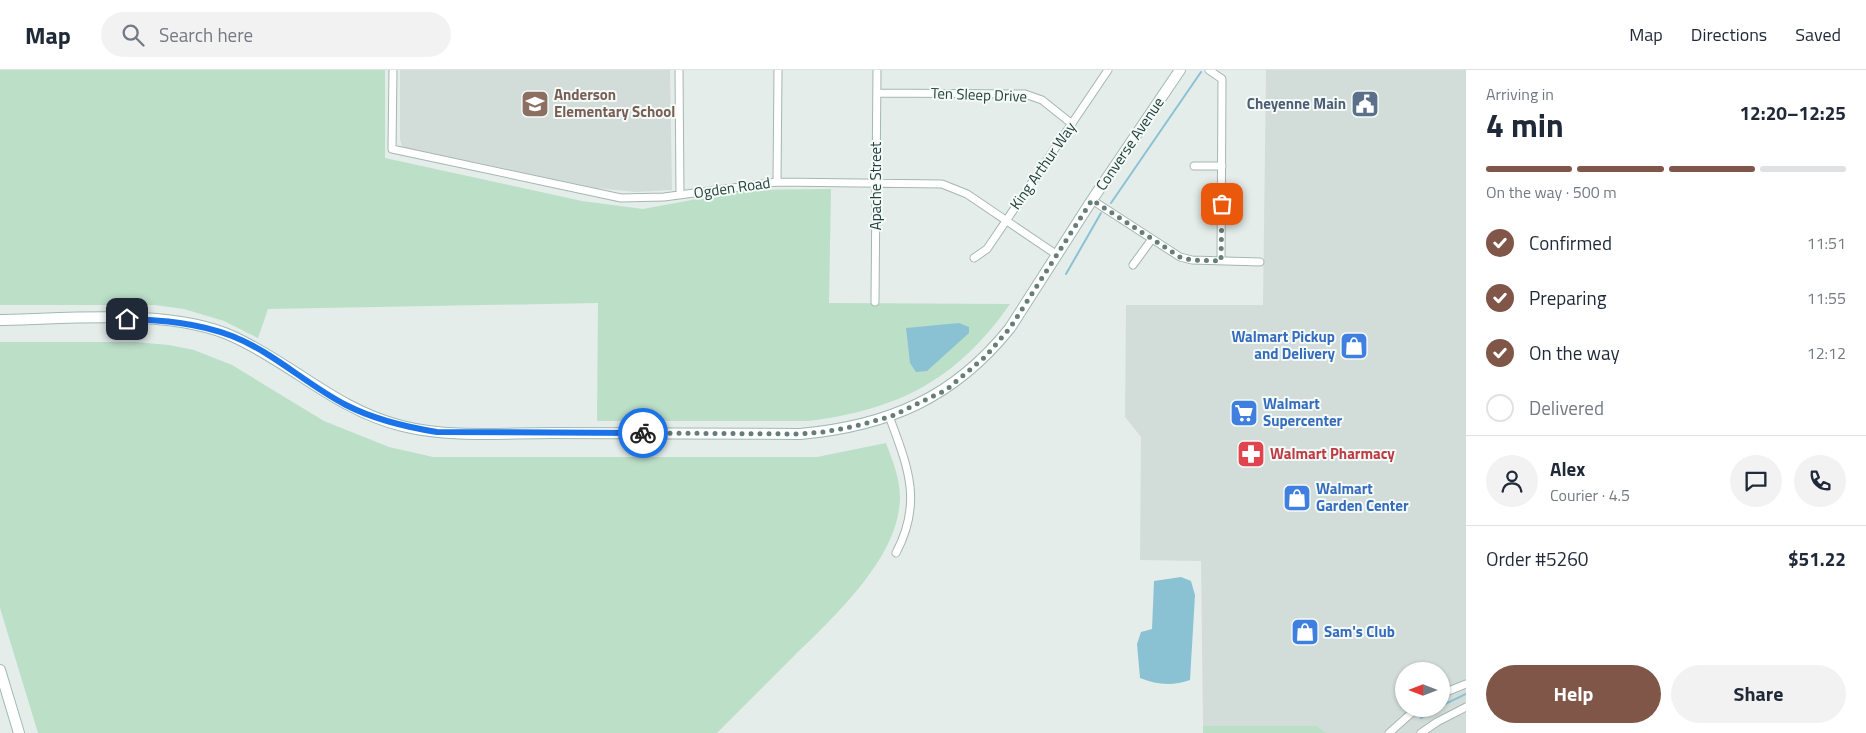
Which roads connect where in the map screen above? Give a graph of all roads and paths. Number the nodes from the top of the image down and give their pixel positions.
1 (393, 70) edge
2 (679, 70) edge
3 (778, 70) edge
4 (877, 70) edge
5 (1108, 70) edge
6 (1180, 70) edge
7 (1209, 70) edge
8 (877, 93) junction
9 (1072, 124) junction
10 (1194, 166) dead end
11 (1222, 166) junction
12 (777, 182) junction
13 (876, 182) junction
14 (680, 195) junction
15 (1092, 200) junction
16 (1007, 220) junction
17 (1152, 239) junction
18 (1057, 255) junction
19 (974, 258) dead end
20 (1221, 261) junction
21 (1260, 262) dead end
22 (1133, 265) dead end
23 (875, 302) dead end
24 (0, 320) edge
25 (890, 416) junction
26 (896, 553) dead end
27 (0, 670) edge
28 (1466, 684) edge
29 (1450, 690) edge
30 (1466, 707) edge
31 (1406, 718) edge
32 (19, 733) edge
33 (1389, 733) edge
34 (1421, 733) edge

1 - 14 street, Ogden Road
2 - 14 street
3 - 12 street
4 - 8 street, Apache Street
5 - 9 street, King Arthur Way
6 - 15 main road, Converse Avenue
7 - 11 street
8 - 9 street, Ten Sleep Drive
8 - 13 street, Apache Street
9 - 16 street, King Arthur Way
10 - 11 street
11 - 20 street
12 - 13 street, Ogden Road
12 - 14 street, Ogden Road
13 - 16 street, Ogden Road
13 - 23 street, Apache Street
15 - 17 street
15 - 18 main road, Converse Avenue
16 - 18 street, Ogden Road
16 - 19 street, King Arthur Way
17 - 20 street
17 - 22 street
18 - 25 main road, Converse Avenue
20 - 21 street
24 - 25 main road, Converse Avenue
25 - 26 street
27 - 32 main road
28 - 29 street
30 - 34 street
31 - 33 street

